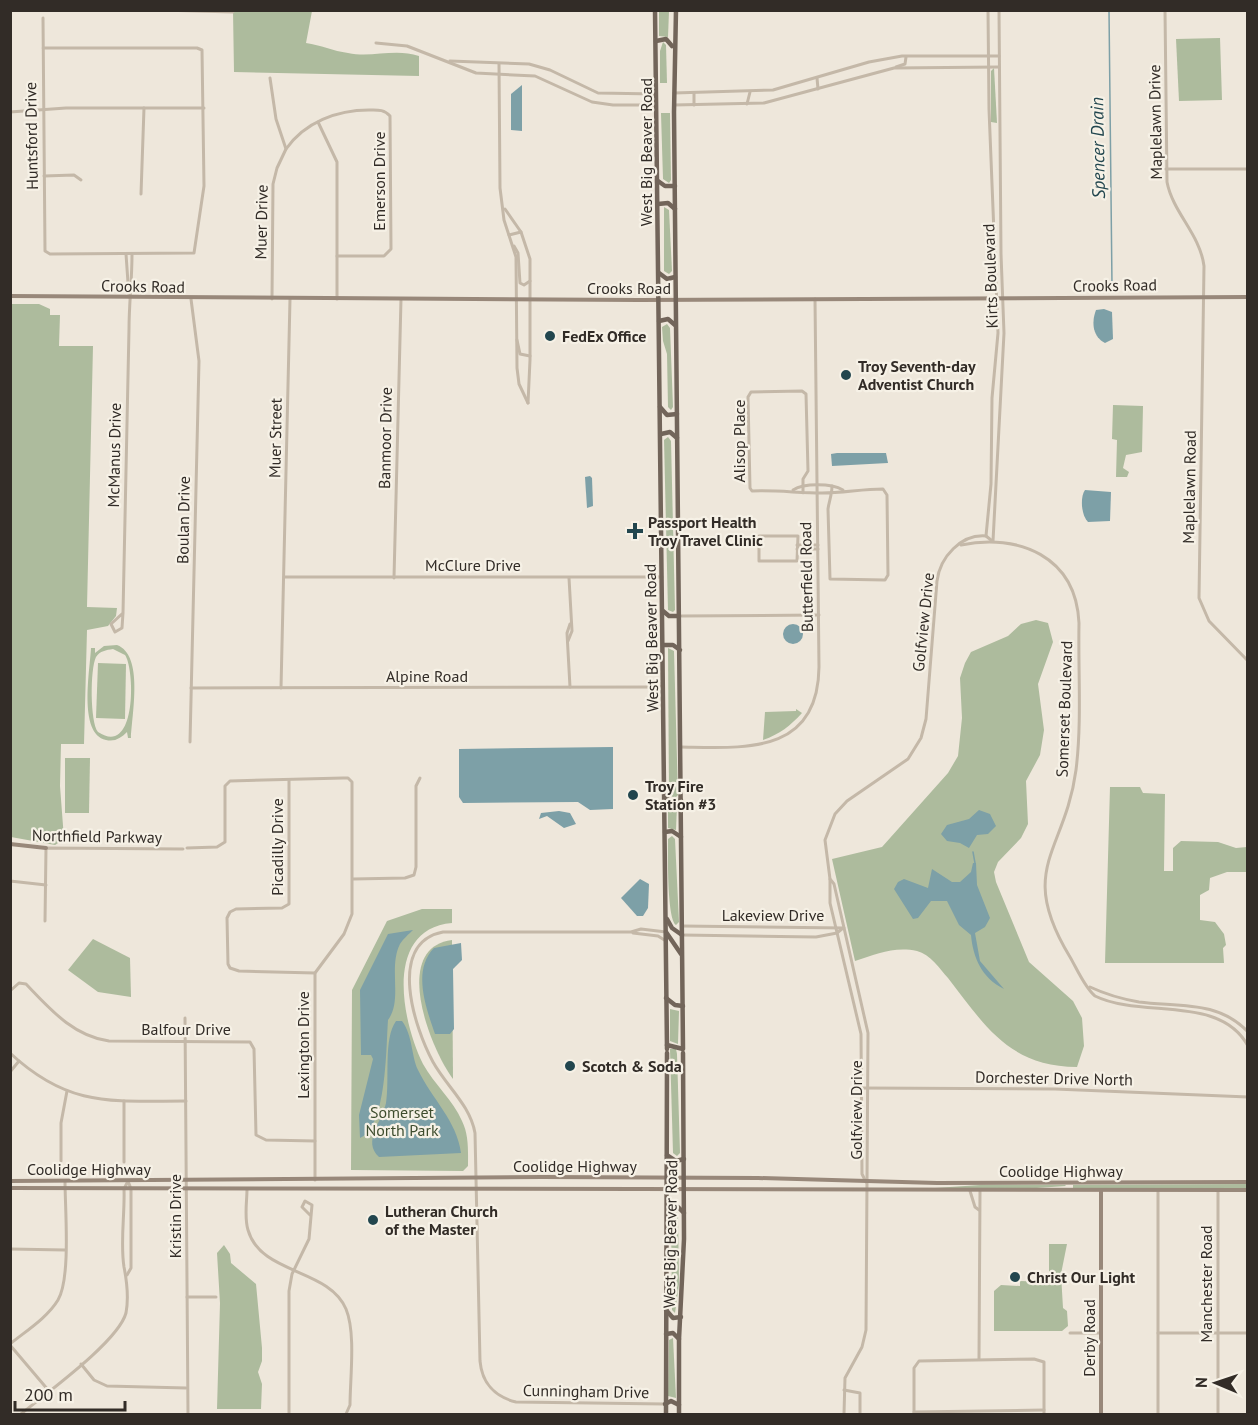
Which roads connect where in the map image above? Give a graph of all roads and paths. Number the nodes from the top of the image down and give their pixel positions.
1 (160, 10) edge
2 (655, 10) edge
3 (676, 10) edge
4 (988, 10) edge
5 (999, 10) edge
6 (1165, 10) edge
7 (233, 12) edge
8 (43, 18) dead end
9 (988, 39) junction
10 (656, 41) junction
11 (999, 41) junction
12 (376, 43) dead end
13 (43, 48) junction
14 (674, 48) junction
15 (906, 56) junction
16 (988, 56) junction
17 (999, 56) junction
18 (447, 61) junction
19 (498, 64) junction
20 (988, 67) junction
21 (999, 67) junction
22 (894, 68) junction
23 (836, 72) junction
24 (499, 74) junction
25 (270, 78) dead end
26 (817, 78) junction
27 (835, 84) junction
28 (818, 89) junction
29 (750, 92) junction
30 (674, 93) junction
31 (694, 93) junction
32 (657, 94) junction
33 (747, 104) junction
34 (658, 105) junction
35 (674, 105) junction
36 (694, 105) junction
37 (144, 108) junction
38 (204, 108) junction
39 (43, 110) junction
40 (10, 112) edge
41 (318, 122) junction
42 (990, 127) junction
43 (1000, 131) junction
44 (286, 149) junction
45 (1166, 169) junction
46 (1248, 169) edge
47 (992, 171) junction
48 (1000, 172) junction
49 (44, 176) junction
50 (81, 180) dead end
51 (658, 181) junction
52 (675, 186) junction
53 (141, 194) dead end
54 (658, 204) junction
55 (504, 208) junction
56 (675, 208) junction
57 (521, 232) junction
58 (509, 235) junction
59 (513, 245) junction
60 (126, 254) junction
61 (132, 254) junction
62 (337, 256) junction
63 (659, 272) junction
64 (675, 277) junction
65 (531, 281) junction
66 (10, 296) edge
67 (1204, 296) junction
68 (998, 297) junction
69 (1004, 297) junction
70 (1248, 297) edge
71 (129, 299) junction
72 (191, 299) junction
73 (272, 299) junction
74 (290, 299) junction
75 (337, 299) junction
76 (401, 299) junction
77 (516, 299) junction
78 (531, 299) junction
79 (815, 299) junction
80 (659, 300) junction
81 (675, 300) junction
82 (659, 321) junction
83 (676, 326) junction
84 (517, 338) junction
85 (530, 356) junction
86 (519, 384) junction
87 (529, 384) junction
88 (660, 407) junction
89 (677, 414) junction
90 (661, 434) junction
91 (677, 438) junction
92 (803, 486) junction
93 (817, 486) junction
94 (832, 486) junction
95 (793, 490) junction
96 (843, 490) junction
97 (803, 493) junction
98 (817, 493) junction
99 (832, 493) junction
100 (986, 536) junction
101 (992, 541) junction
102 (959, 546) junction
103 (797, 547) junction
104 (818, 547) junction
105 (284, 577) junction
106 (568, 577) junction
107 (662, 577) junction
108 (394, 578) junction
109 (663, 610) junction
110 (123, 613) junction
111 (819, 615) junction
112 (679, 616) junction
113 (663, 645) junction
114 (680, 650) junction
115 (1248, 661) edge
116 (570, 687) junction
117 (664, 687) junction
118 (191, 688) junction
119 (281, 688) junction
120 (190, 742) dead end
121 (681, 747) junction
122 (420, 778) dead end
123 (289, 780) junction
124 (665, 797) junction
125 (681, 800) junction
126 (665, 832) junction
127 (681, 837) junction
128 (10, 844) edge
129 (46, 848) junction
130 (353, 879) junction
131 (830, 879) junction
132 (10, 881) edge
133 (46, 885) junction
134 (666, 916) junction
135 (45, 921) dead end
136 (682, 926) junction
137 (836, 926) junction
138 (844, 928) junction
139 (631, 932) junction
140 (666, 932) junction
141 (837, 933) junction
142 (682, 935) junction
143 (666, 941) junction
144 (682, 955) junction
145 (315, 973) junction
146 (1088, 986) junction
147 (10, 991) edge
148 (666, 998) junction
149 (683, 1006) junction
150 (185, 1018) dead end
151 (1248, 1032) edge
152 (185, 1041) junction
153 (1248, 1046) edge
154 (667, 1049) junction
155 (683, 1051) junction
156 (10, 1053) edge
157 (19, 1061) junction
158 (10, 1072) edge
159 (861, 1088) junction
160 (868, 1088) junction
161 (67, 1092) junction
162 (1248, 1097) edge
163 (124, 1101) junction
164 (186, 1101) junction
165 (315, 1141) junction
166 (667, 1155) junction
167 (684, 1159) junction
168 (61, 1161) dead end
169 (124, 1162) dead end
170 (542, 1177) junction
171 (477, 1178) junction
172 (569, 1178) junction
173 (614, 1178) junction
174 (668, 1178) junction
175 (684, 1178) junction
176 (725, 1178) junction
177 (792, 1179) junction
178 (10, 1180) edge
179 (315, 1180) junction
180 (325, 1180) junction
181 (348, 1180) junction
182 (65, 1181) junction
183 (128, 1181) junction
184 (186, 1181) junction
185 (249, 1181) junction
186 (866, 1182) junction
187 (1248, 1182) edge
188 (936, 1183) junction
189 (1069, 1183) junction
190 (10, 1188) edge
191 (65, 1188) junction
192 (538, 1188) junction
193 (124, 1189) junction
194 (131, 1189) junction
195 (187, 1189) junction
196 (247, 1189) junction
197 (322, 1189) junction
198 (344, 1189) junction
199 (478, 1189) junction
200 (565, 1189) junction
201 (611, 1189) junction
202 (668, 1189) junction
203 (684, 1189) junction
204 (723, 1189) junction
205 (788, 1190) junction
206 (866, 1190) junction
207 (932, 1190) junction
208 (1101, 1190) junction
209 (1158, 1190) junction
210 (1218, 1190) junction
211 (1248, 1190) edge
212 (970, 1191) junction
213 (980, 1191) junction
214 (1066, 1191) junction
215 (668, 1208) junction
216 (979, 1210) junction
217 (684, 1214) junction
218 (310, 1215) junction
219 (10, 1249) edge
220 (65, 1250) junction
221 (294, 1270) junction
222 (127, 1275) junction
223 (187, 1297) junction
224 (216, 1297) dead end
225 (666, 1310) junction
226 (681, 1317) junction
227 (1070, 1333) dead end
228 (1101, 1333) junction
229 (1158, 1333) junction
230 (1218, 1333) junction
231 (1248, 1333) edge
232 (666, 1334) junction
233 (679, 1339) junction
234 (10, 1344) edge
235 (979, 1359) junction
236 (81, 1364) junction
237 (186, 1388) junction
238 (844, 1390) junction
239 (49, 1391) junction
240 (665, 1404) junction
241 (679, 1405) junction
242 (1044, 1412) edge
243 (914, 1413) edge
244 (21, 1414) edge
245 (188, 1414) edge
246 (289, 1414) edge
247 (346, 1414) edge
248 (666, 1414) edge
249 (679, 1414) edge
250 (844, 1414) edge
251 (860, 1414) edge
252 (1101, 1414) edge
253 (1158, 1414) edge
254 (1218, 1414) edge

1 - 7 street
2 - 10 main road, West Big Beaver Road
3 - 14 main road, West Big Beaver Road
4 - 9 street, Kirts Boulevard
5 - 11 street, Kirts Boulevard
6 - 45 street, Maplelawn Drive
8 - 13 street, Huntsford Drive
9 - 11 street
9 - 16 street, Kirts Boulevard
10 - 14 main road
10 - 32 main road, West Big Beaver Road
11 - 17 street, Kirts Boulevard
12 - 18 street
13 - 38 street
13 - 39 street, Huntsford Drive
14 - 30 main road, West Big Beaver Road
15 - 16 street
15 - 22 street
15 - 23 street
16 - 17 street
16 - 20 street, Kirts Boulevard
17 - 21 street, Kirts Boulevard
18 - 19 street
18 - 24 street
19 - 24 street
19 - 32 street
20 - 21 street
20 - 22 street
20 - 42 street, Kirts Boulevard
21 - 43 street, Kirts Boulevard
22 - 27 street
23 - 26 street
23 - 27 street
24 - 34 street
24 - 55 street
25 - 44 street
26 - 28 street
26 - 29 street
27 - 28 street
28 - 33 street
29 - 31 street
29 - 33 street
30 - 31 street
30 - 35 main road, West Big Beaver Road
31 - 36 street
32 - 34 main road, West Big Beaver Road
33 - 36 street
34 - 51 main road, West Big Beaver Road
35 - 36 street
35 - 52 main road, West Big Beaver Road
37 - 38 street
37 - 39 street
37 - 53 street
38 - 61 street
39 - 40 street
39 - 49 street, Huntsford Drive
41 - 44 street
41 - 62 street
41 - 62 street, Emerson Drive
42 - 43 street
42 - 47 street, Kirts Boulevard
43 - 48 street, Kirts Boulevard
44 - 73 street, Muer Drive
45 - 46 street
45 - 67 street, Maplelawn Drive
47 - 48 street
47 - 68 street, Kirts Boulevard
48 - 69 street, Kirts Boulevard
49 - 50 street
49 - 60 street, Huntsford Drive
51 - 52 main road
51 - 54 main road, West Big Beaver Road
52 - 56 main road, West Big Beaver Road
54 - 56 main road
54 - 63 main road, West Big Beaver Road
55 - 57 street
55 - 58 street
56 - 64 main road, West Big Beaver Road
57 - 58 street
57 - 65 street
58 - 59 street
59 - 65 street
59 - 77 street
60 - 61 street
60 - 71 street
61 - 71 street
62 - 75 street
63 - 64 main road
63 - 80 main road, West Big Beaver Road
64 - 81 main road, West Big Beaver Road
65 - 78 street
66 - 71 main road, Crooks Road
67 - 69 main road, Crooks Road
67 - 70 main road, Crooks Road
67 - 115 street, Maplelawn Road
68 - 69 main road, Crooks Road
68 - 79 main road, Crooks Road
68 - 100 street, Kirts Boulevard
69 - 101 street, Kirts Boulevard
71 - 72 main road, Crooks Road
71 - 110 street, McManus Drive
72 - 73 main road, Crooks Road
72 - 118 street, Boulan Drive
73 - 74 main road, Crooks Road
74 - 75 main road, Crooks Road
74 - 105 street, Muer Street
75 - 76 main road, Crooks Road
76 - 77 main road, Crooks Road
76 - 108 street, Banmoor Drive
77 - 78 main road, Crooks Road
77 - 84 street
78 - 80 main road, Crooks Road
78 - 85 street
79 - 81 main road, Crooks Road
79 - 93 street, Butterfield Road
80 - 81 main road, Crooks Road
80 - 82 main road, West Big Beaver Road
81 - 83 main road, West Big Beaver Road
82 - 83 main road
82 - 88 main road, West Big Beaver Road
83 - 89 main road, West Big Beaver Road
84 - 85 street
84 - 86 street
85 - 87 street
86 - 87 street
86 - 87 street
88 - 89 main road
88 - 90 main road, West Big Beaver Road
89 - 91 main road, West Big Beaver Road
90 - 91 main road
90 - 107 main road, West Big Beaver Road
91 - 112 main road, West Big Beaver Road
92 - 93 street, Alisop Place
92 - 95 street, Alisop Place
92 - 95 street, Alisop Place
92 - 97 street, Alisop Place
93 - 94 street, Alisop Place
93 - 98 street, Butterfield Road
94 - 96 street, Alisop Place
94 - 99 street
95 - 97 street, Alisop Place
96 - 99 street, Alisop Place
96 - 99 street
97 - 98 street, Alisop Place
98 - 99 street, Alisop Place
98 - 104 street, Butterfield Road
100 - 101 street
100 - 102 street
101 - 102 street
101 - 146 street, Somerset Boulevard
102 - 131 street, Golfview Drive
103 - 103 street
103 - 104 street
104 - 111 street, Butterfield Road
105 - 108 street, McClure Drive
105 - 119 street
106 - 107 street, McClure Drive
106 - 108 street, McClure Drive
106 - 116 street
107 - 109 main road, West Big Beaver Road
109 - 112 main road
109 - 113 main road, West Big Beaver Road
110 - 110 street, McManus Drive
111 - 112 street
111 - 121 street, Butterfield Road
112 - 114 main road, West Big Beaver Road
113 - 114 main road
113 - 117 main road, West Big Beaver Road
114 - 121 main road, West Big Beaver Road
116 - 117 street, Alpine Road
116 - 119 street, Alpine Road
117 - 124 main road, West Big Beaver Road
118 - 119 street, Alpine Road
118 - 120 street, Boulan Drive
121 - 125 main road, West Big Beaver Road
122 - 130 street
123 - 129 street, Northfield Parkway
123 - 130 street, Lexington Drive
123 - 145 street, Picadilly Drive
124 - 125 main road
124 - 126 main road, West Big Beaver Road
125 - 127 main road, West Big Beaver Road
126 - 127 main road
126 - 134 main road, West Big Beaver Road
127 - 136 main road, West Big Beaver Road
128 - 129 main road, Northfield Parkway
129 - 133 street
130 - 145 street, Lexington Drive
131 - 137 street, Golfview Drive
131 - 138 street, Golfview Drive
132 - 133 street
133 - 135 street
134 - 140 main road, West Big Beaver Road
134 - 142 main road
136 - 137 street, Lakeview Drive
136 - 142 main road, West Big Beaver Road
137 - 138 street, Lakeview Drive
137 - 141 street, Golfview Drive
138 - 141 street, Lakeview Drive
138 - 160 street, Golfview Drive
139 - 140 street
139 - 143 street
139 - 171 street, Cunningham Drive
140 - 143 main road, West Big Beaver Road
140 - 144 main road
141 - 142 street, Lakeview Drive
141 - 159 street, Golfview Drive
142 - 144 main road, West Big Beaver Road
143 - 148 main road, West Big Beaver Road
144 - 149 main road, West Big Beaver Road
145 - 165 street, Lexington Drive
146 - 151 street
146 - 153 street, Somerset Boulevard
147 - 152 street, Balfour Drive
148 - 149 main road
148 - 154 main road, West Big Beaver Road
149 - 155 main road, West Big Beaver Road
150 - 152 street, Kristin Drive
152 - 164 street, Kristin Drive
152 - 165 street, Balfour Drive
154 - 155 main road
154 - 166 main road, West Big Beaver Road
155 - 167 main road, West Big Beaver Road
156 - 157 street
157 - 158 street
157 - 161 street
159 - 160 street, Dorchester Drive North
159 - 186 street, Golfview Drive
160 - 162 street, Dorchester Drive North
160 - 186 street, Golfview Drive
161 - 163 street
161 - 168 street
163 - 164 street
163 - 169 street
164 - 184 street, Kristin Drive
165 - 179 street, Lexington Drive
166 - 167 main road
166 - 174 main road, West Big Beaver Road
167 - 175 main road, West Big Beaver Road
170 - 171 main road, Coolidge Highway
170 - 172 main road, Coolidge Highway
170 - 192 main road
171 - 181 main road, Coolidge Highway
171 - 199 street, Cunningham Drive
172 - 173 main road, Coolidge Highway
172 - 200 main road
173 - 174 main road, Coolidge Highway
173 - 201 main road
174 - 175 main road, Coolidge Highway
174 - 202 main road, West Big Beaver Road
175 - 176 main road, Coolidge Highway
175 - 203 main road, West Big Beaver Road
176 - 177 main road, Coolidge Highway
176 - 204 main road
177 - 186 main road, Coolidge Highway
177 - 205 main road
178 - 182 main road, Coolidge Highway
179 - 180 main road, Coolidge Highway
179 - 185 main road, Coolidge Highway
180 - 181 main road, Coolidge Highway
180 - 197 main road
181 - 198 main road
182 - 183 main road, Coolidge Highway
182 - 191 street
183 - 184 main road, Coolidge Highway
183 - 193 street
183 - 194 street
184 - 185 main road, Coolidge Highway
184 - 195 street, Kristin Drive
185 - 196 main road
186 - 188 main road, Coolidge Highway
186 - 206 street
187 - 189 main road, Coolidge Highway
188 - 189 main road, Coolidge Highway
188 - 207 main road
189 - 214 main road
190 - 191 main road, Coolidge Highway
191 - 193 main road, Coolidge Highway
191 - 220 street
192 - 199 main road, Coolidge Highway
192 - 200 main road, Coolidge Highway
193 - 194 main road, Coolidge Highway
193 - 222 street
194 - 195 main road, Coolidge Highway
194 - 222 street
195 - 196 main road, Coolidge Highway
195 - 223 street, Kristin Drive
196 - 197 main road, Coolidge Highway
196 - 221 street
197 - 198 main road, Coolidge Highway
198 - 199 main road, Coolidge Highway
199 - 240 street, Cunningham Drive
200 - 201 main road, Coolidge Highway
201 - 202 main road, Coolidge Highway
202 - 203 main road, Coolidge Highway
202 - 215 main road, West Big Beaver Road
203 - 204 main road, Coolidge Highway
203 - 217 main road, West Big Beaver Road
204 - 205 main road, Coolidge Highway
205 - 206 main road, Coolidge Highway
206 - 207 main road, Coolidge Highway
206 - 238 street
207 - 212 main road, Coolidge Highway
208 - 209 main road, Coolidge Highway
208 - 214 main road, Coolidge Highway
208 - 228 main road, Derby Road
209 - 210 main road, Coolidge Highway
209 - 229 street
210 - 211 main road, Coolidge Highway
210 - 230 street, Manchester Road
212 - 213 main road, Coolidge Highway
212 - 216 street
213 - 214 main road, Coolidge Highway
213 - 216 street
215 - 217 main road
215 - 225 main road, West Big Beaver Road
216 - 235 street
217 - 226 main road, West Big Beaver Road
218 - 218 street
218 - 221 street
219 - 220 street
220 - 234 street
221 - 246 street
221 - 247 street
222 - 236 street
223 - 224 street
223 - 237 street, Kristin Drive
225 - 226 main road
225 - 232 main road, West Big Beaver Road
226 - 233 main road, West Big Beaver Road
227 - 228 street
228 - 252 main road, Derby Road
229 - 230 street
229 - 253 street
230 - 231 street
230 - 254 street, Manchester Road
232 - 233 main road
232 - 240 main road, West Big Beaver Road
233 - 241 main road, West Big Beaver Road
234 - 239 street
235 - 242 street
235 - 243 street
236 - 237 street
236 - 239 street
237 - 245 street, Kristin Drive
238 - 250 street
238 - 251 street
239 - 244 street
240 - 241 main road
240 - 248 main road, West Big Beaver Road
241 - 249 main road, West Big Beaver Road
242 - 243 street

